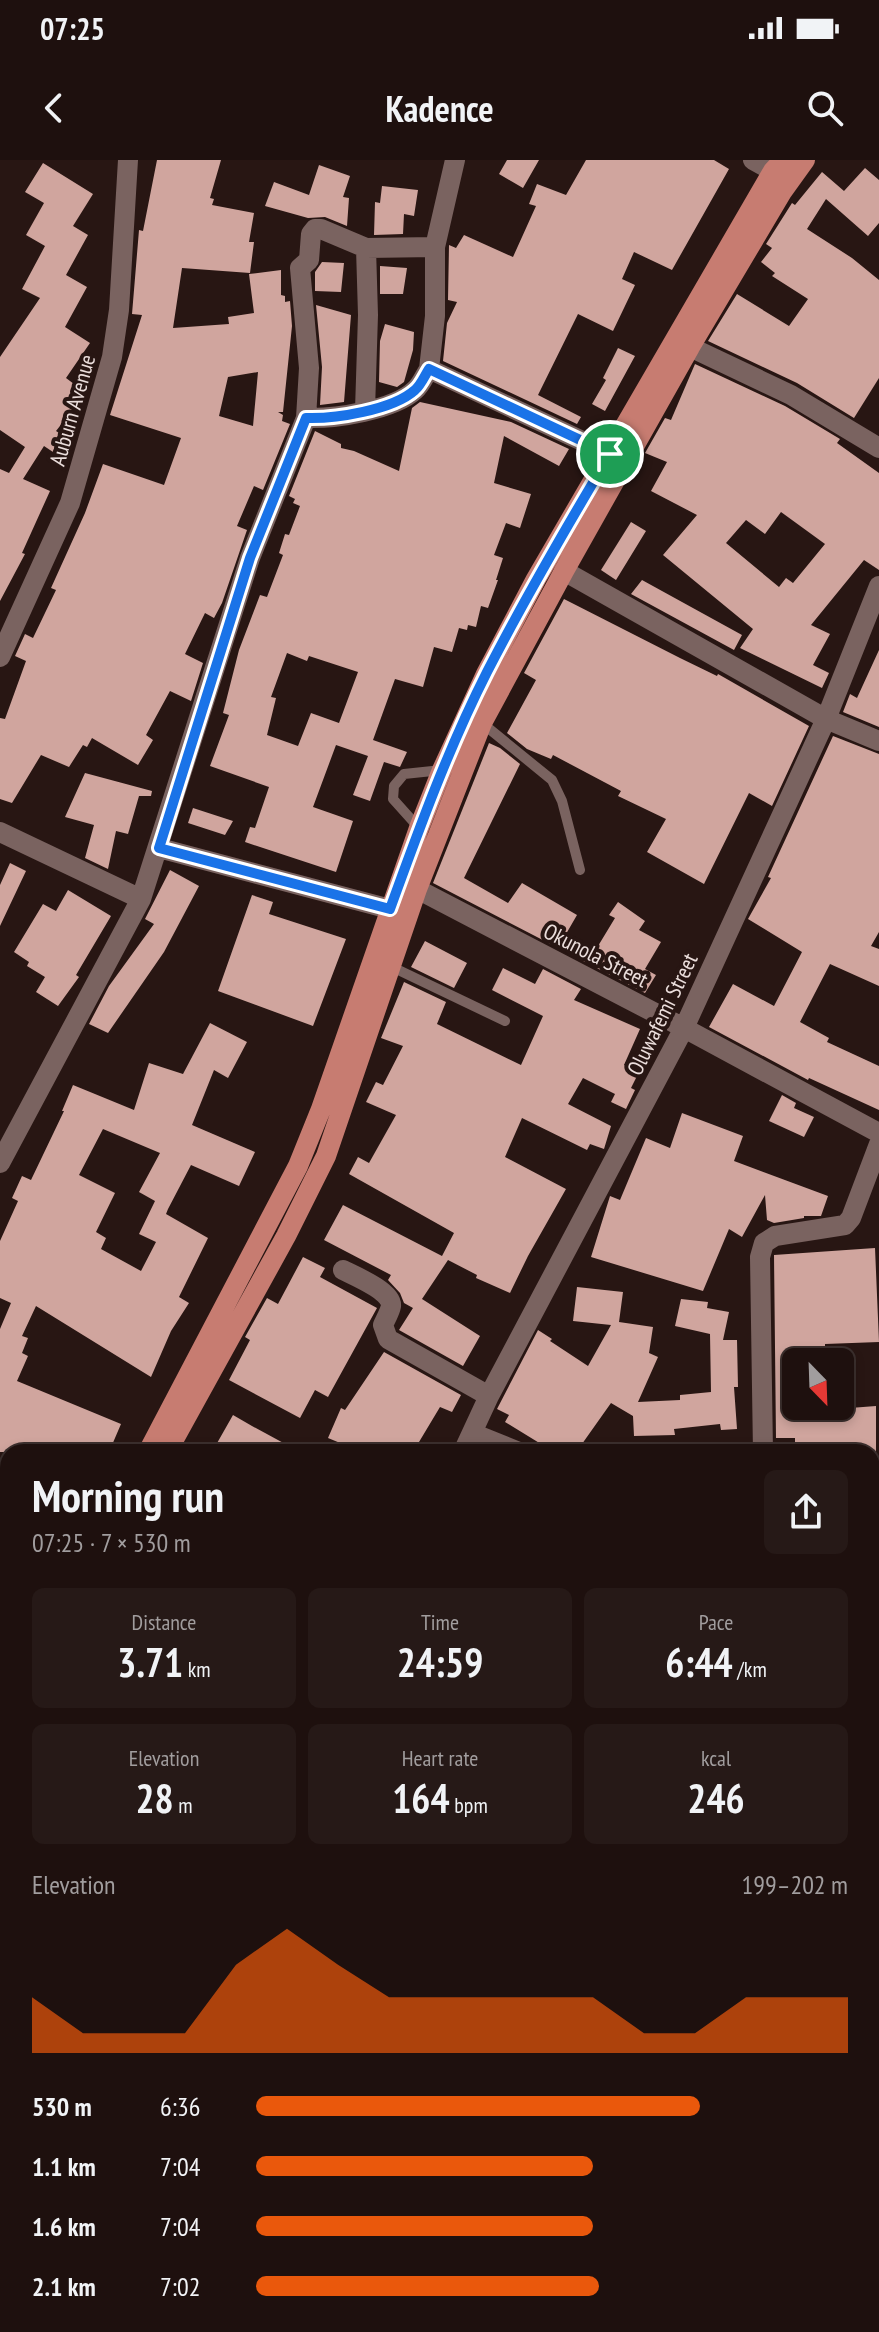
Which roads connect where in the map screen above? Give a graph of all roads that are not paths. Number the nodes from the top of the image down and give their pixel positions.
1 (128, 160) edge
2 (455, 160) edge
3 (753, 160) edge
4 (805, 160) edge
5 (778, 166) edge
6 (435, 247) junction
7 (366, 248) junction
8 (690, 347) junction
9 (429, 369) junction
10 (365, 410) junction
11 (306, 418) junction
12 (879, 448) edge
13 (610, 454) junction
14 (564, 571) junction
15 (879, 586) edge
16 (0, 657) edge
17 (826, 719) junction
18 (482, 723) junction
19 (879, 741) edge
20 (442, 770) junction
21 (419, 828) junction
22 (0, 832) edge
23 (159, 848) junction
24 (580, 870) dead end
25 (417, 889) junction
26 (141, 899) junction
27 (390, 909) junction
28 (390, 966) junction
29 (505, 1021) dead end
30 (684, 1028) junction
31 (879, 1133) edge
32 (879, 1144) edge
33 (0, 1163) edge
34 (343, 1270) dead end
35 (489, 1396) junction
36 (472, 1433) junction
37 (152, 1444) edge
38 (171, 1444) edge
39 (467, 1444) edge
40 (499, 1444) edge
41 (763, 1444) edge

1 - 16 street, Auburn Avenue
2 - 6 street
3 - 5 street
4 - 8 main road
5 - 13 main road
6 - 7 street
6 - 9 street
7 - 10 street
7 - 11 street
8 - 12 street
8 - 14 main road
9 - 10 street
9 - 13 street
10 - 11 street
11 - 23 street
13 - 20 main road
14 - 17 street
14 - 18 main road
15 - 17 street, Oluwafemi Street
17 - 19 street
17 - 30 street, Oluwafemi Street
18 - 24 lane
18 - 25 main road
20 - 21 main road
20 - 21 lane
21 - 27 main road
22 - 26 street
23 - 26 street
23 - 27 street
25 - 28 main road
25 - 30 street, Okunola Street
26 - 33 street
27 - 37 main road
28 - 29 lane
28 - 38 main road
30 - 31 street, Okunola Street
30 - 35 street, Oluwafemi Street
32 - 41 street
34 - 35 street
35 - 36 street, Oluwafemi Street
36 - 39 street, Oluwafemi Street
36 - 40 street

